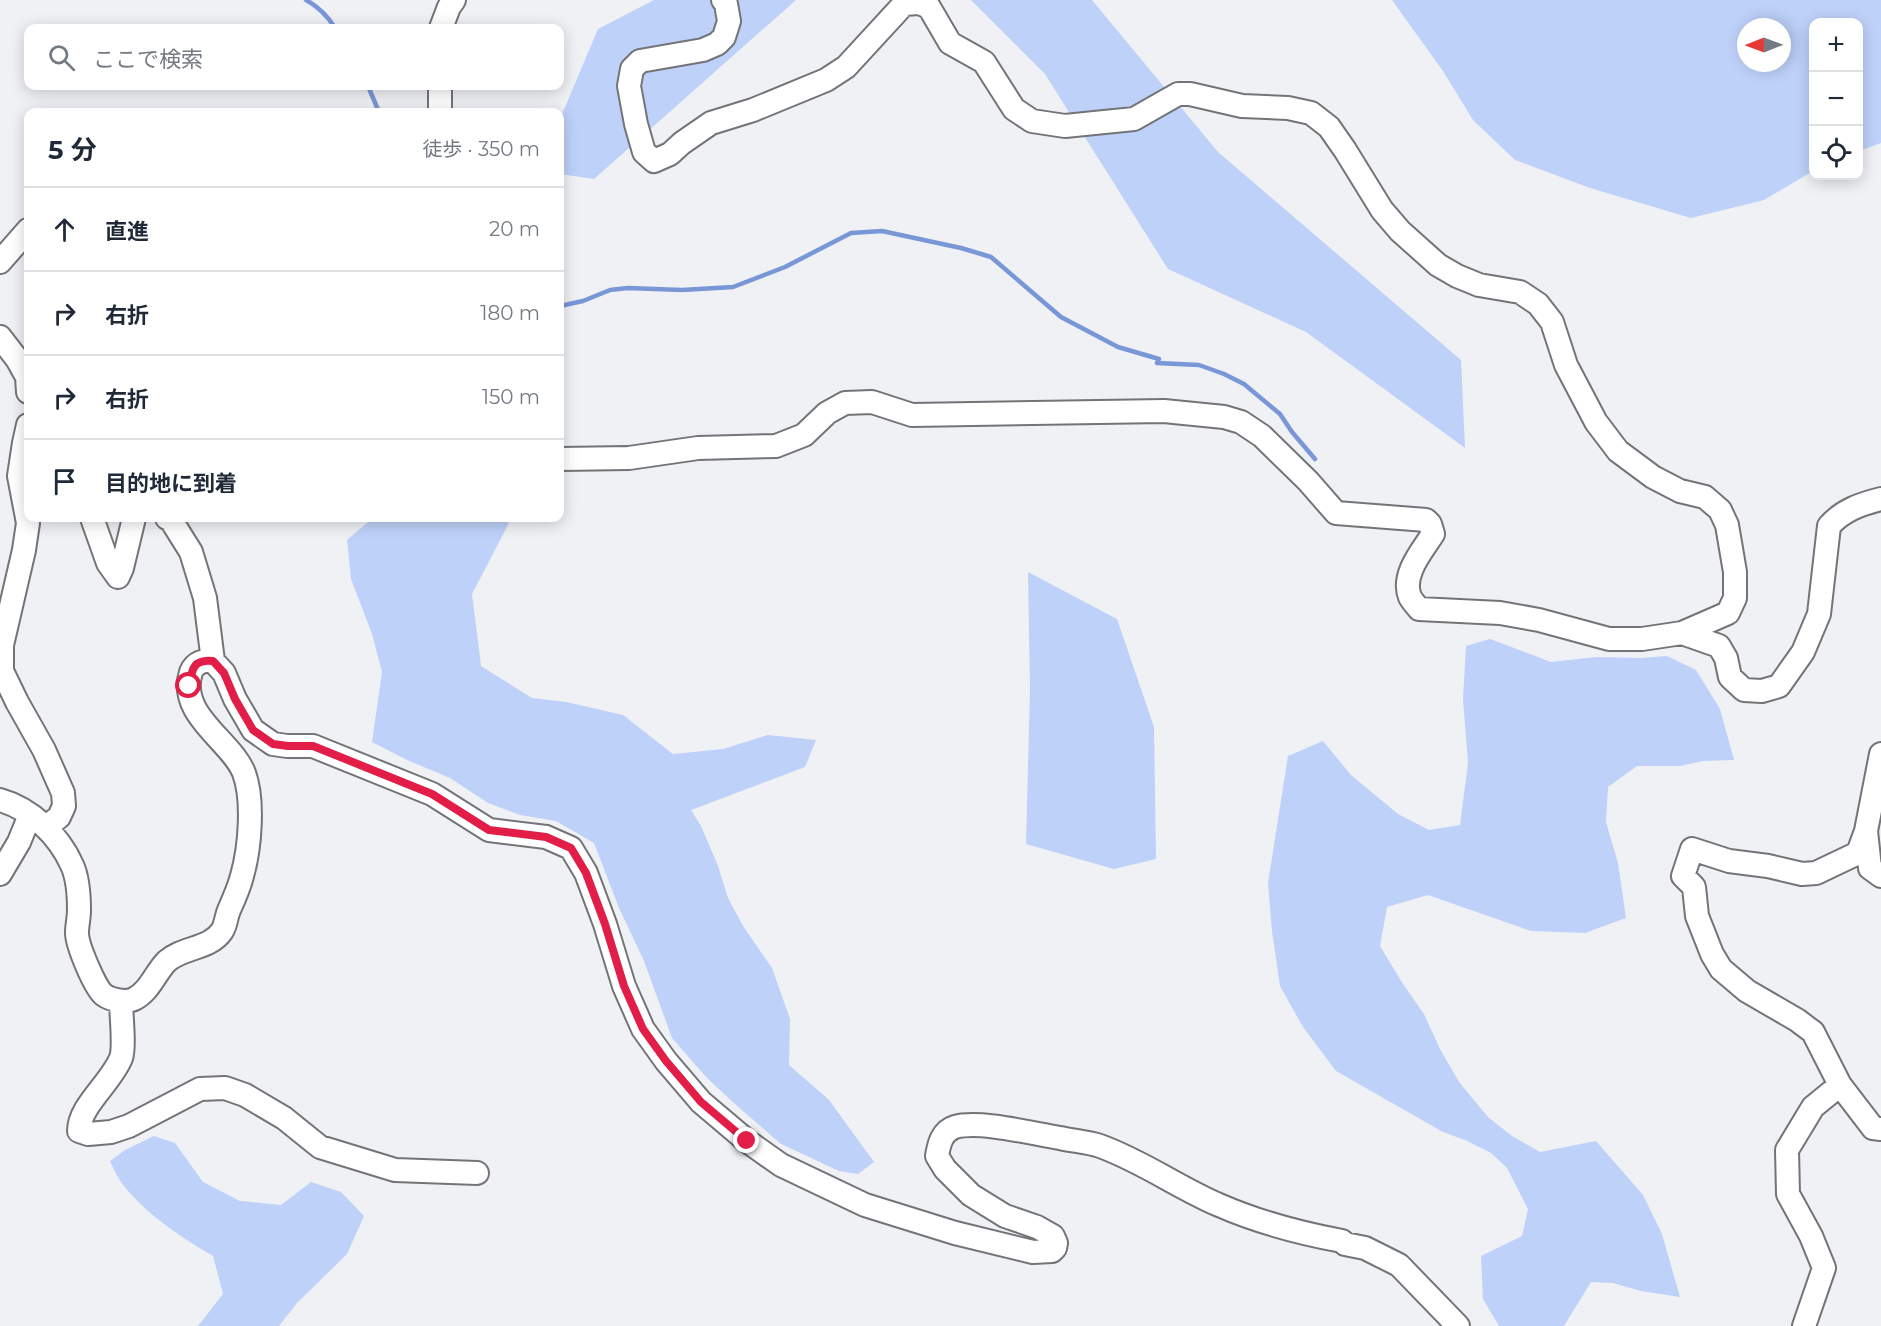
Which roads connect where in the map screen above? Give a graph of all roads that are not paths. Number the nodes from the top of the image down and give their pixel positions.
1 (454, 0) edge
2 (723, 0) edge
3 (443, 24) edge
4 (440, 90) edge
5 (440, 108) edge
6 (24, 235) edge
7 (0, 262) edge
8 (0, 337) edge
9 (24, 372) edge
10 (24, 442) edge
11 (564, 459) edge
12 (1881, 499) edge
13 (24, 502) edge
14 (28, 522) edge
15 (93, 522) edge
16 (132, 522) edge
17 (172, 522) edge
18 (1682, 633) junction
19 (213, 661) junction
20 (1881, 754) edge
21 (0, 800) edge
22 (38, 821) junction
23 (1866, 831) junction
24 (0, 874) edge
25 (1881, 876) edge
26 (121, 1001) junction
27 (1840, 1085) junction
28 (1881, 1129) edge
29 (477, 1173) dead end
30 (1458, 1326) edge
31 (1803, 1326) edge

1 - 3 street
2 - 18 street
4 - 5 street
6 - 7 street
8 - 9 street
10 - 13 street
11 - 18 street
12 - 18 street
14 - 22 street
15 - 16 street
17 - 19 street
19 - 26 street
19 - 30 street
20 - 23 street
21 - 22 street
22 - 24 street
22 - 26 street
23 - 25 street
23 - 27 street
26 - 29 street
27 - 28 street
27 - 31 street

